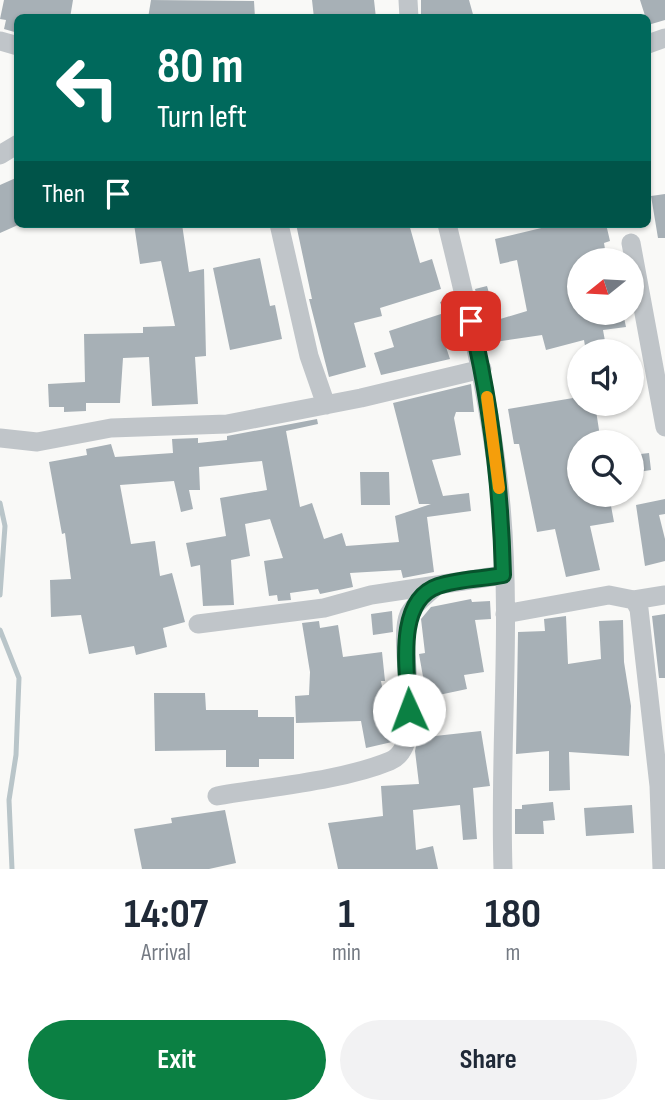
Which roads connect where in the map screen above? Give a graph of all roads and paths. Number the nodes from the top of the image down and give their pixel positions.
1 (280, 228) edge
2 (448, 228) edge
3 (631, 243) dead end
4 (482, 369) junction
5 (663, 400) edge
6 (326, 405) junction
7 (665, 427) edge
8 (0, 438) edge
9 (503, 575) junction
10 (435, 587) junction
11 (665, 596) edge
12 (634, 600) junction
13 (505, 614) junction
14 (198, 624) dead end
15 (661, 768) edge
16 (216, 796) dead end
17 (503, 869) edge
18 (662, 869) edge

1 - 6 street
2 - 4 street
3 - 5 street
4 - 6 street
4 - 9 street
5 - 7 street
6 - 8 street
9 - 10 street
9 - 13 street
10 - 14 street
10 - 16 street
11 - 12 street
12 - 13 street
12 - 15 street
13 - 17 street
15 - 18 street

